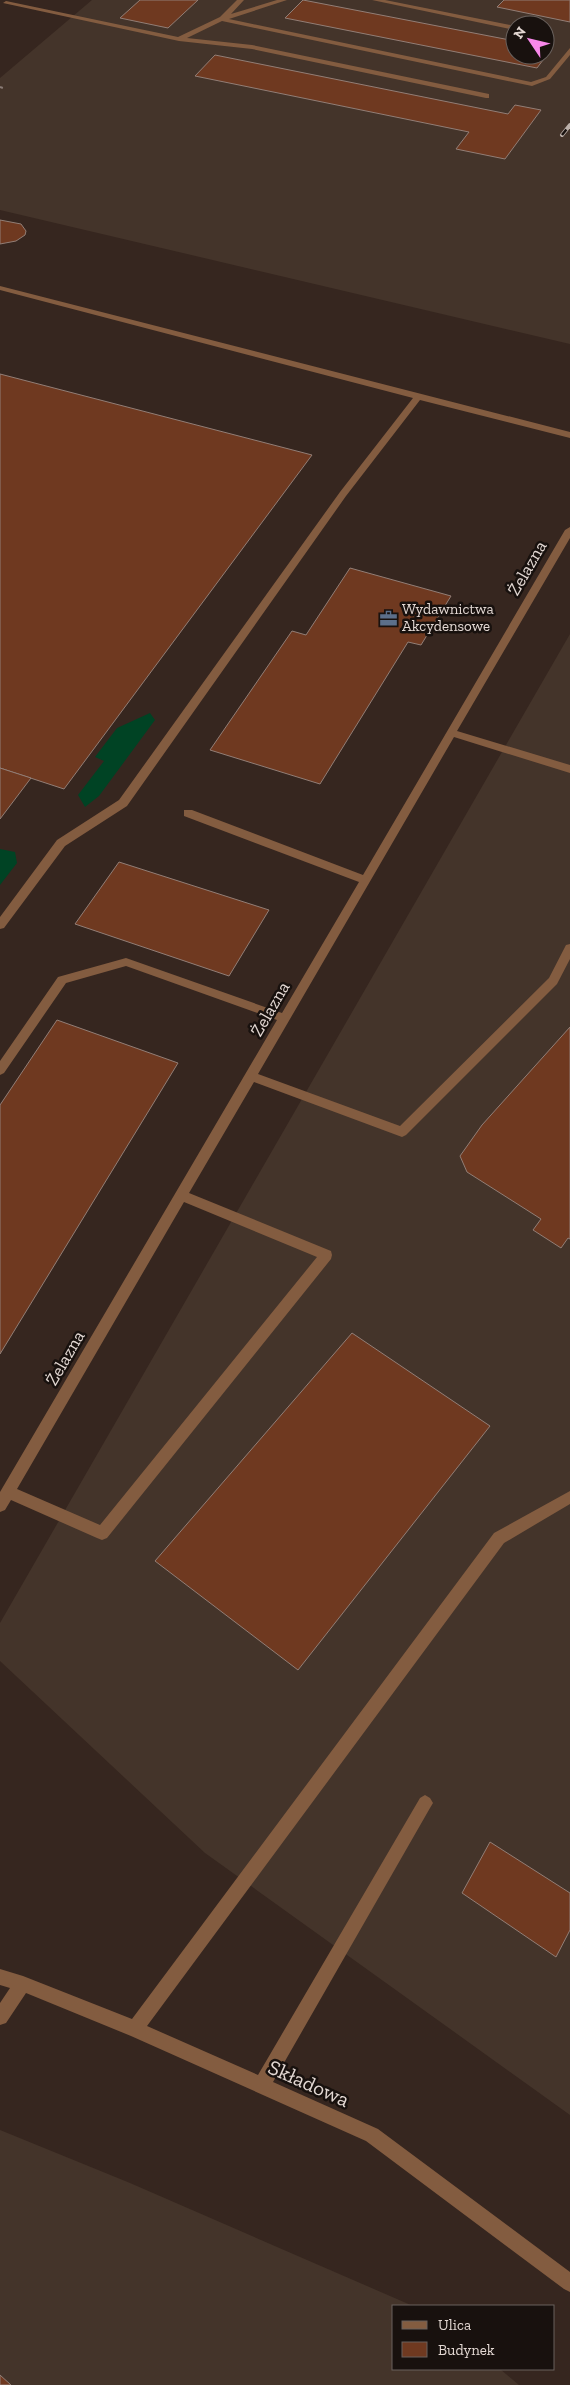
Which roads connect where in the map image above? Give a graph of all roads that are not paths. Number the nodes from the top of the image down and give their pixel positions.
1 (241, 0) edge
2 (284, 0) edge
3 (375, 0) edge
4 (5, 4) edge
5 (221, 19) junction
6 (505, 26) edge
7 (179, 39) junction
8 (570, 50) edge
9 (486, 96) dead end
10 (0, 288) edge
11 (418, 397) junction
12 (570, 435) edge
13 (570, 530) edge
14 (566, 543) edge
15 (451, 733) junction
16 (570, 768) edge
17 (188, 813) dead end
18 (365, 880) junction
19 (0, 925) edge
20 (570, 948) edge
21 (284, 1018) junction
22 (0, 1070) edge
23 (251, 1076) junction
24 (181, 1195) junction
25 (8, 1492) junction
26 (570, 1497) edge
27 (0, 1505) edge
28 (425, 1803) dead end
29 (0, 1977) edge
30 (23, 1984) junction
31 (0, 2017) edge
32 (135, 2029) junction
33 (261, 2086) junction
34 (570, 2283) edge

1 - 5 street
2 - 5 street
3 - 6 street
4 - 7 street
5 - 7 street
5 - 8 street
7 - 9 street
10 - 11 street
11 - 12 street
11 - 19 street
13 - 14 street, Żelazna
14 - 15 street, Żelazna
15 - 16 street
15 - 18 street, Żelazna
17 - 18 street
18 - 21 street, Żelazna
20 - 23 street
21 - 22 street
21 - 23 street, Żelazna
23 - 24 street, Żelazna
24 - 25 street, Żelazna
24 - 25 street
25 - 27 street, Żelazna
26 - 32 street
28 - 33 street
29 - 30 street, Składowa
30 - 31 street
30 - 32 street, Składowa
32 - 33 street, Składowa
33 - 34 street, Składowa

